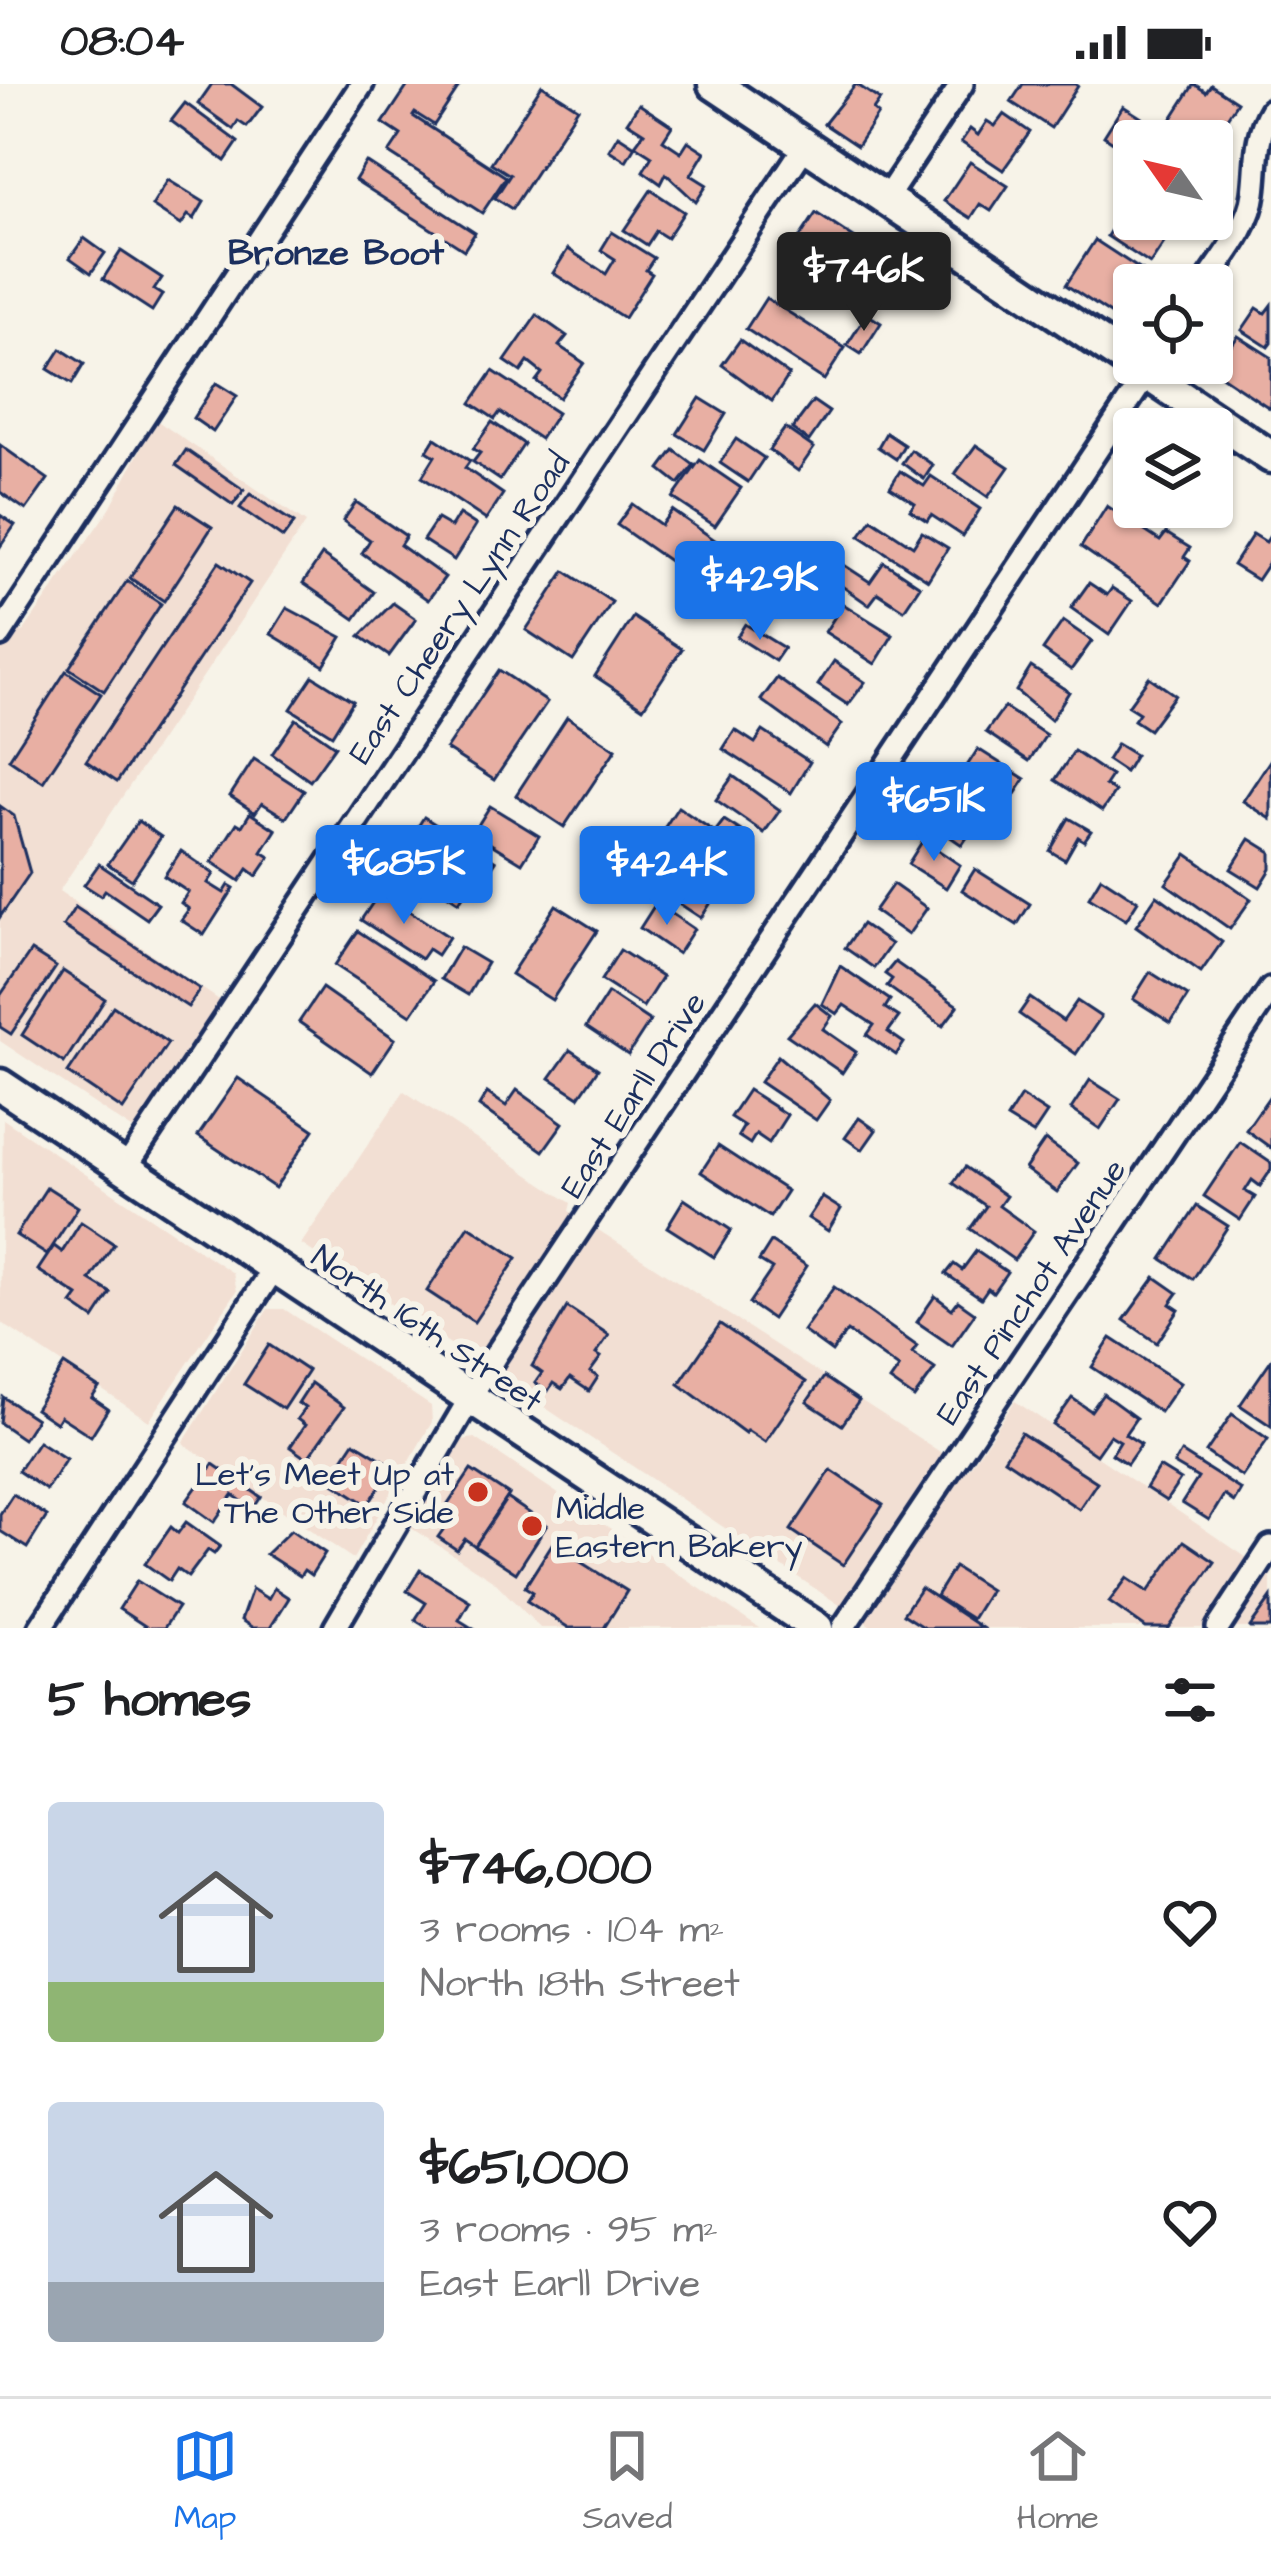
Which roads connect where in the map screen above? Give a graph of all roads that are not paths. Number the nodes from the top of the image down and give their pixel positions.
1 (362, 84) edge
2 (714, 84) edge
3 (962, 84) edge
4 (1271, 110) edge
5 (807, 143) junction
6 (1262, 162) edge
7 (887, 197) junction
8 (1219, 264) edge
9 (1113, 343) edge
10 (1140, 384) edge
11 (1173, 384) edge
12 (1271, 457) edge
13 (0, 634) edge
14 (1271, 989) edge
15 (0, 1085) edge
16 (125, 1168) junction
17 (275, 1267) junction
18 (468, 1398) junction
19 (1271, 1547) edge
20 (40, 1628) edge
21 (335, 1628) edge
22 (817, 1628) edge
23 (843, 1628) edge
24 (1218, 1628) edge

1 - 13 street
2 - 5 main road
3 - 7 street
4 - 6 street
5 - 7 main road
5 - 16 street, East Cheery Lynn Road
6 - 8 street
7 - 9 main road
10 - 18 street, East Earll Drive
11 - 12 main road
14 - 23 street, East Pinchot Avenue
15 - 16 main road, North 16th Street
16 - 17 main road, North 16th Street
17 - 18 main road, North 16th Street
17 - 20 street
18 - 21 street, East Earll Drive
18 - 22 main road, North 16th Street
19 - 24 street

